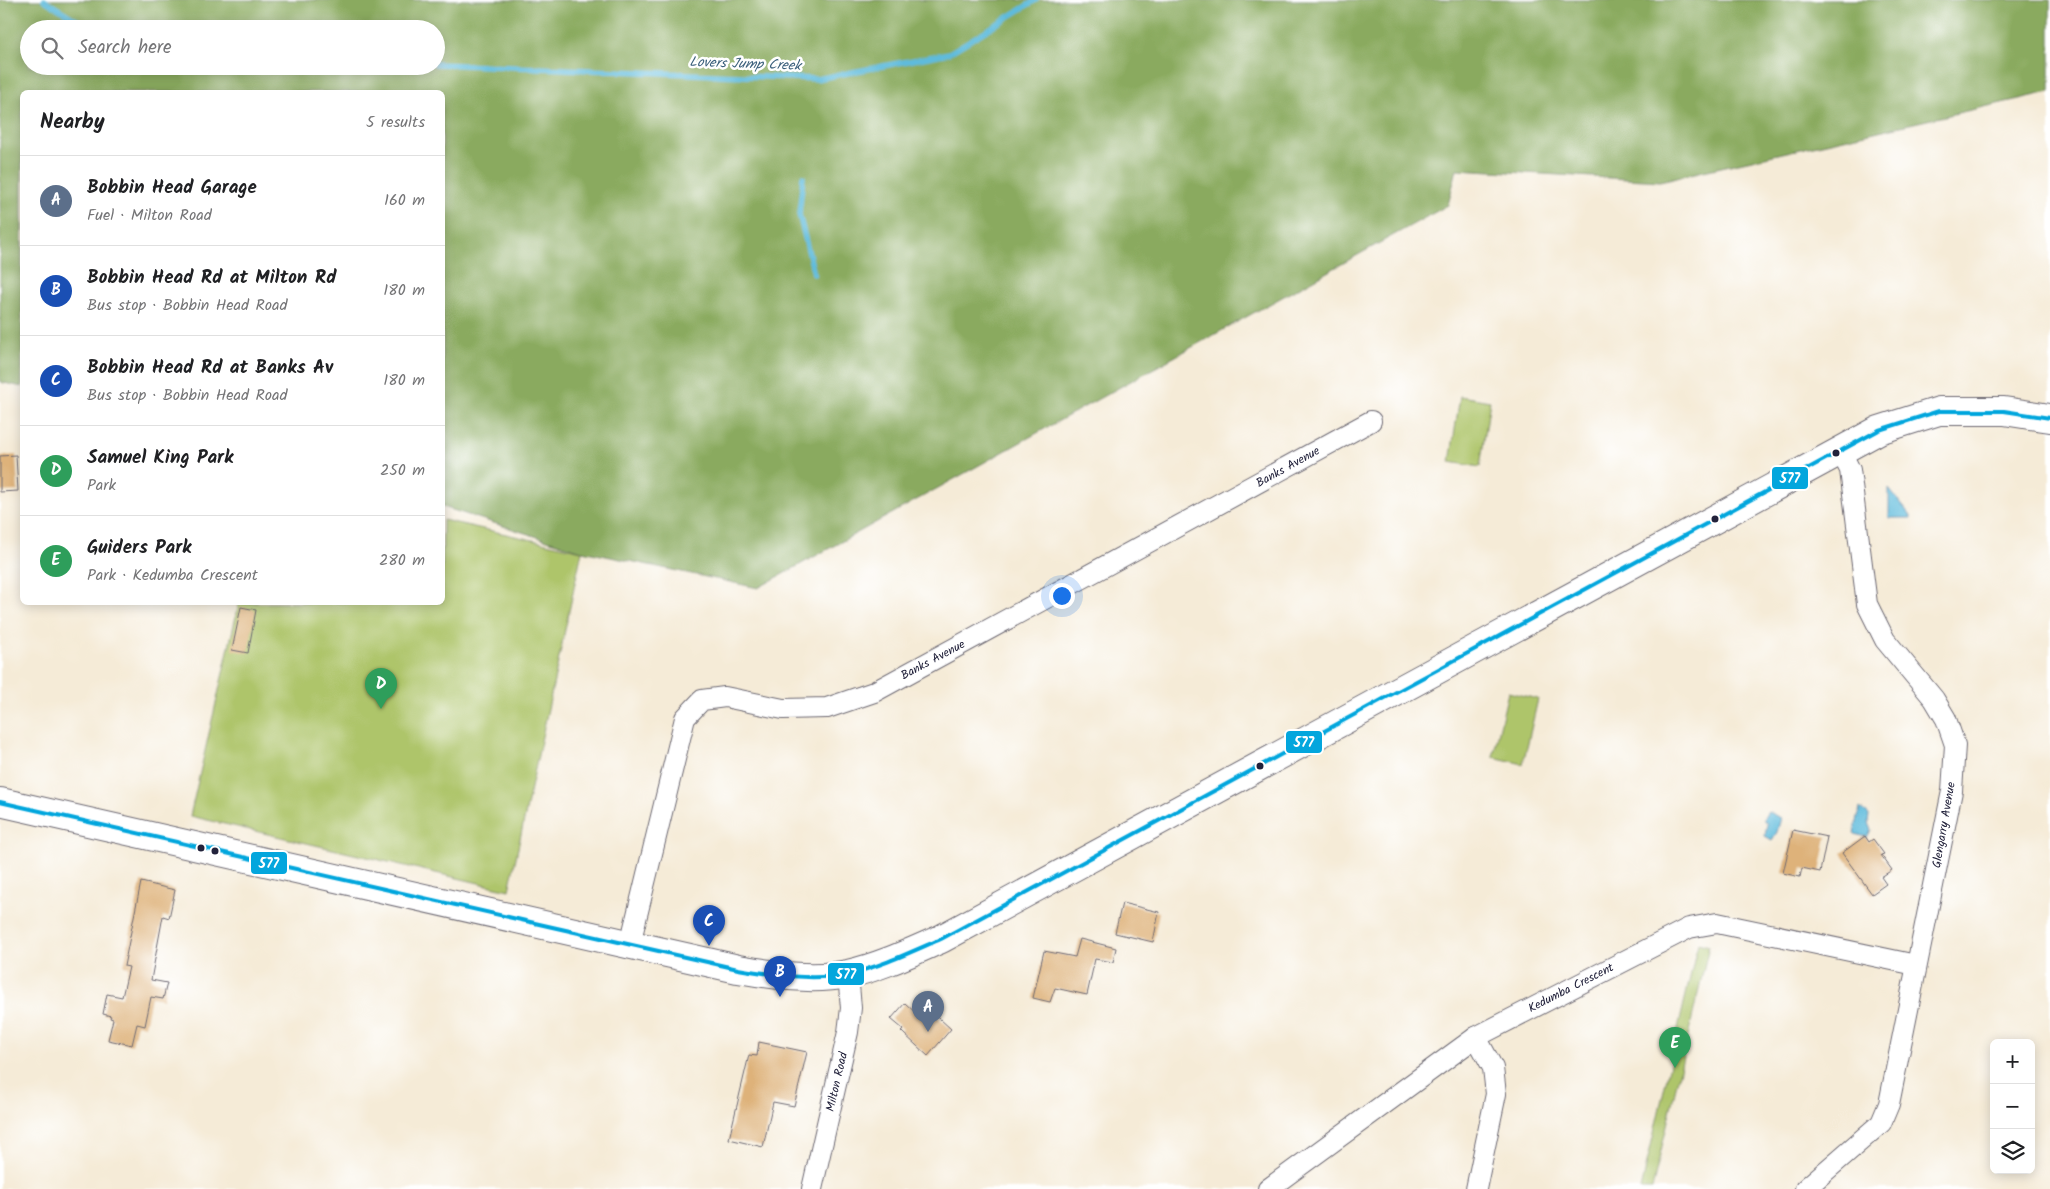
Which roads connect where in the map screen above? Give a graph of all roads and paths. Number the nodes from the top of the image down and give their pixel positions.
1 (2050, 418) edge
2 (1371, 421) dead end
3 (1840, 450) junction
4 (0, 802) edge
5 (630, 944) junction
6 (1916, 965) junction
7 (848, 974) junction
8 (1476, 1037) junction
9 (812, 1189) edge
10 (1268, 1189) edge
11 (1476, 1189) edge
12 (1806, 1189) edge

1 - 3 main road
2 - 5 street, Banks Avenue
3 - 6 street, Glengarry Avenue
3 - 7 main road
4 - 5 main road
5 - 7 main road
6 - 8 street, Kedumba Crescent
6 - 12 street, Glengarry Avenue
7 - 9 street, Milton Road
8 - 10 street, Kedumba Crescent
8 - 11 street

